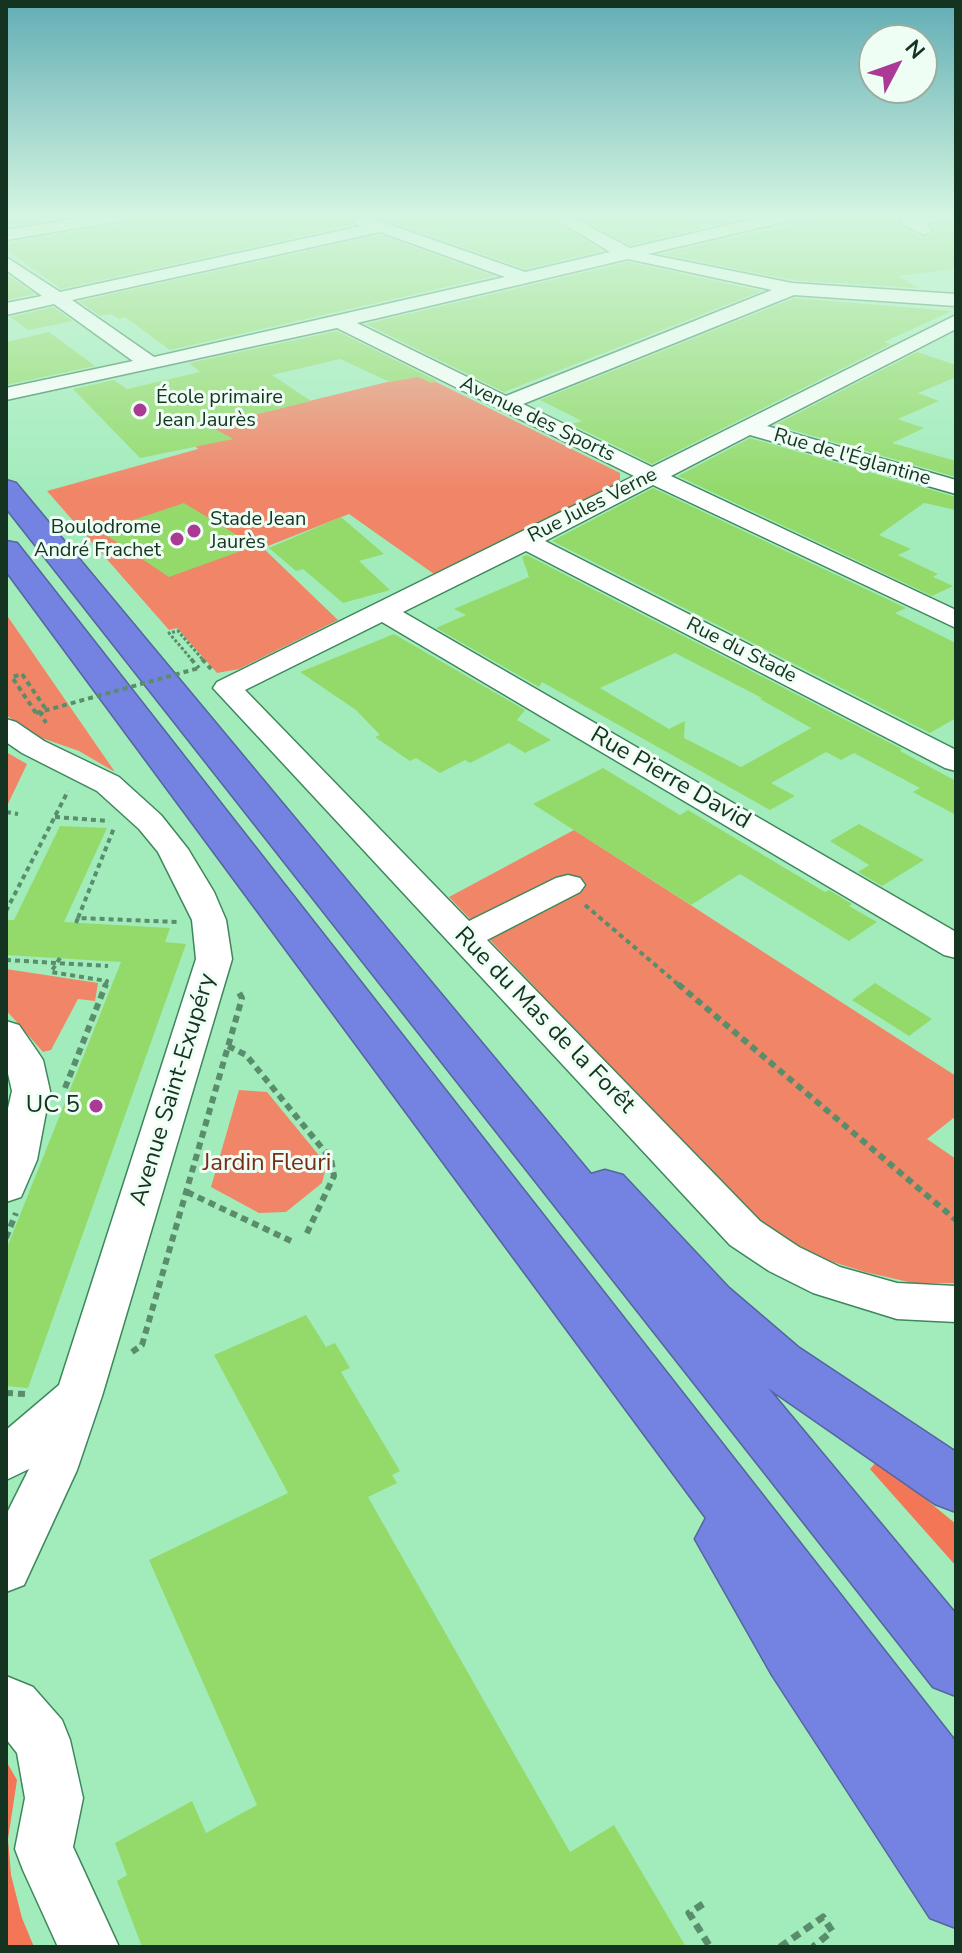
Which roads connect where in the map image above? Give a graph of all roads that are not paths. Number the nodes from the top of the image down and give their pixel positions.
1 (74, 308) edge
2 (387, 308) edge
3 (744, 308) edge
4 (336, 320) junction
5 (956, 321) edge
6 (152, 361) junction
7 (6, 394) edge
8 (505, 404) junction
9 (748, 428) junction
10 (652, 475) junction
11 (956, 487) edge
12 (6, 489) edge
13 (526, 541) junction
14 (6, 550) edge
15 (383, 611) junction
16 (956, 620) edge
17 (213, 678) joint
18 (21, 720) edge
19 (956, 762) edge
20 (566, 886) road end
21 (464, 937) junction
22 (956, 947) edge
23 (430, 1015) junction
24 (6, 1034) edge
25 (6, 1186) edge
26 (956, 1304) edge
27 (613, 1352) junction
28 (79, 1396) junction
29 (6, 1459) edge
30 (53, 1470) junction
31 (6, 1477) edge
32 (956, 1485) edge
33 (6, 1568) edge
34 (956, 1664) edge
35 (6, 1703) edge
36 (956, 1798) edge
37 (956, 1892) edge
38 (89, 1947) edge

1 - 6 street
2 - 4 street
3 - 8 street
4 - 6 street
4 - 8 street, Avenue des Sports
5 - 9 street, Rue Jules Verne
6 - 7 street
8 - 10 street, Avenue des Sports
9 - 10 street, Rue Jules Verne
9 - 11 street, Rue de l'Églantine
10 - 13 street, Rue Jules Verne
10 - 16 street, Avenue des Sports
12 - 23 highway
13 - 15 street, Rue Jules Verne
13 - 19 street, Rue du Stade
14 - 27 highway
15 - 17 street, Rue Jules Verne
15 - 22 street, Rue Pierre David
17 - 21 street, Rue du Mas de la Forêt
18 - 28 street, Avenue Saint-Exupéry
20 - 21 street
21 - 26 street, Rue du Mas de la Forêt
23 - 32 highway
23 - 34 highway
24 - 25 street
27 - 36 highway
27 - 37 highway
28 - 29 street
28 - 30 street, Avenue Saint-Exupéry
30 - 31 street
30 - 33 street, Avenue Saint-Exupéry
35 - 38 street

